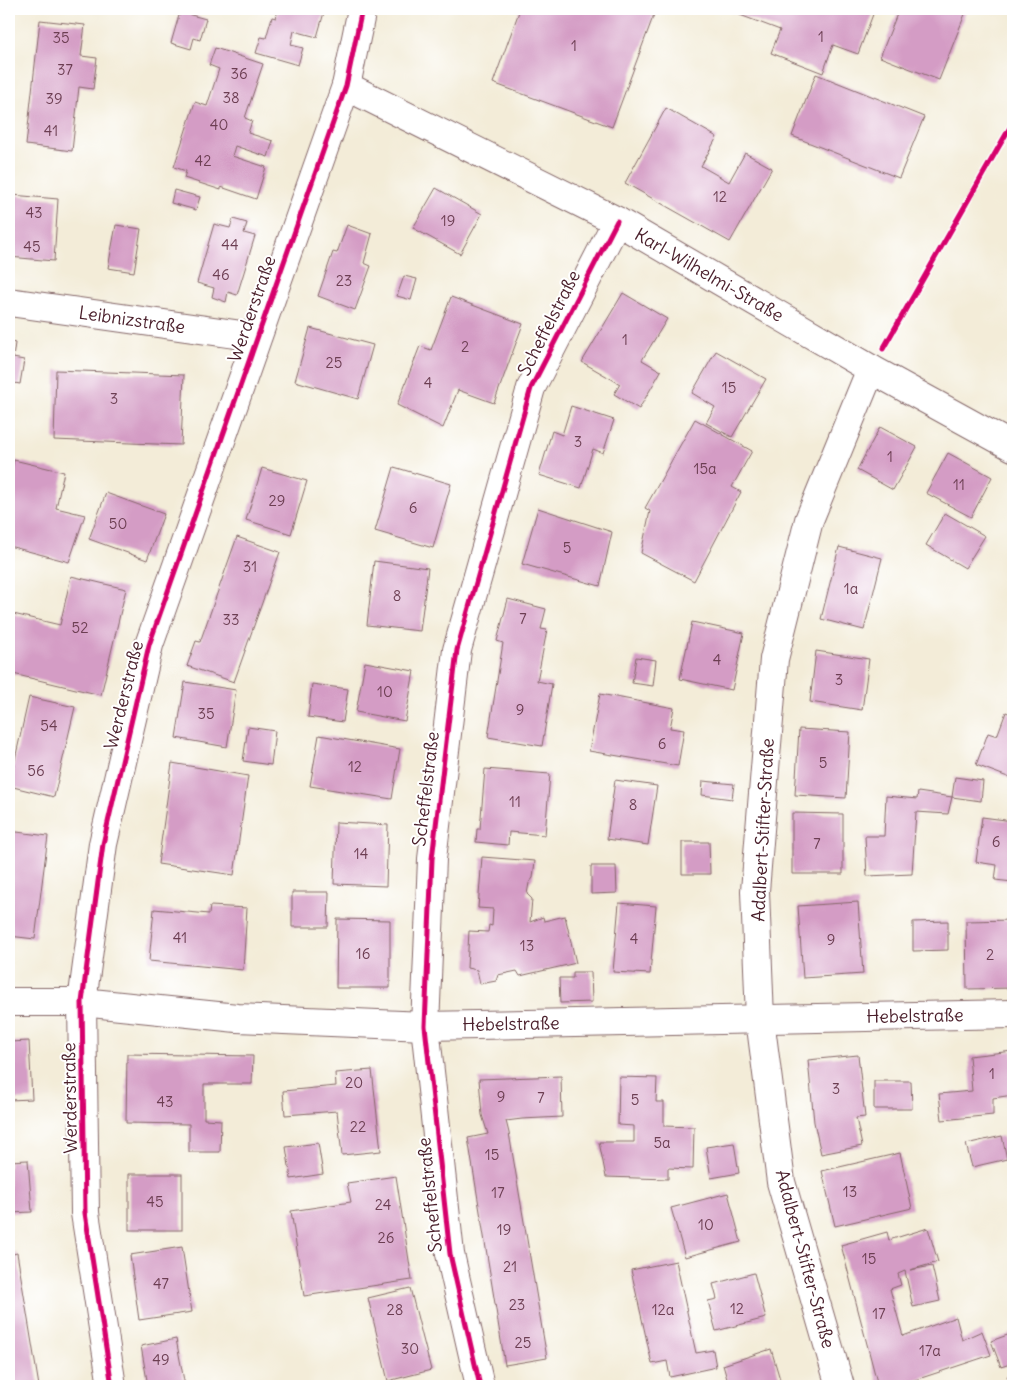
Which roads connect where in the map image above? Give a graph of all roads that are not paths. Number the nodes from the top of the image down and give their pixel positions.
1 (362, 9) edge
2 (346, 86) junction
3 (618, 221) junction
4 (9, 302) edge
5 (256, 337) junction
6 (871, 370) junction
7 (1013, 446) edge
8 (9, 1002) edge
9 (82, 1002) junction
10 (1013, 1014) edge
11 (760, 1020) junction
12 (425, 1026) junction
13 (112, 1386) edge
14 (480, 1386) edge
15 (840, 1386) edge

1 - 2 street, Werderstraße
2 - 3 street, Karl-Wilhelmi-Straße
2 - 5 street, Werderstraße
3 - 6 street, Karl-Wilhelmi-Straße
3 - 12 street, Scheffelstraße
4 - 5 street, Leibnizstraße
5 - 9 street, Werderstraße
6 - 7 street, Karl-Wilhelmi-Straße
6 - 11 street, Adalbert-Stifter-Straße
8 - 9 street, Hebelstraße
9 - 12 street, Hebelstraße
9 - 13 street, Werderstraße
10 - 11 street, Hebelstraße
11 - 12 street, Hebelstraße
11 - 15 street, Adalbert-Stifter-Straße
12 - 14 street, Scheffelstraße

